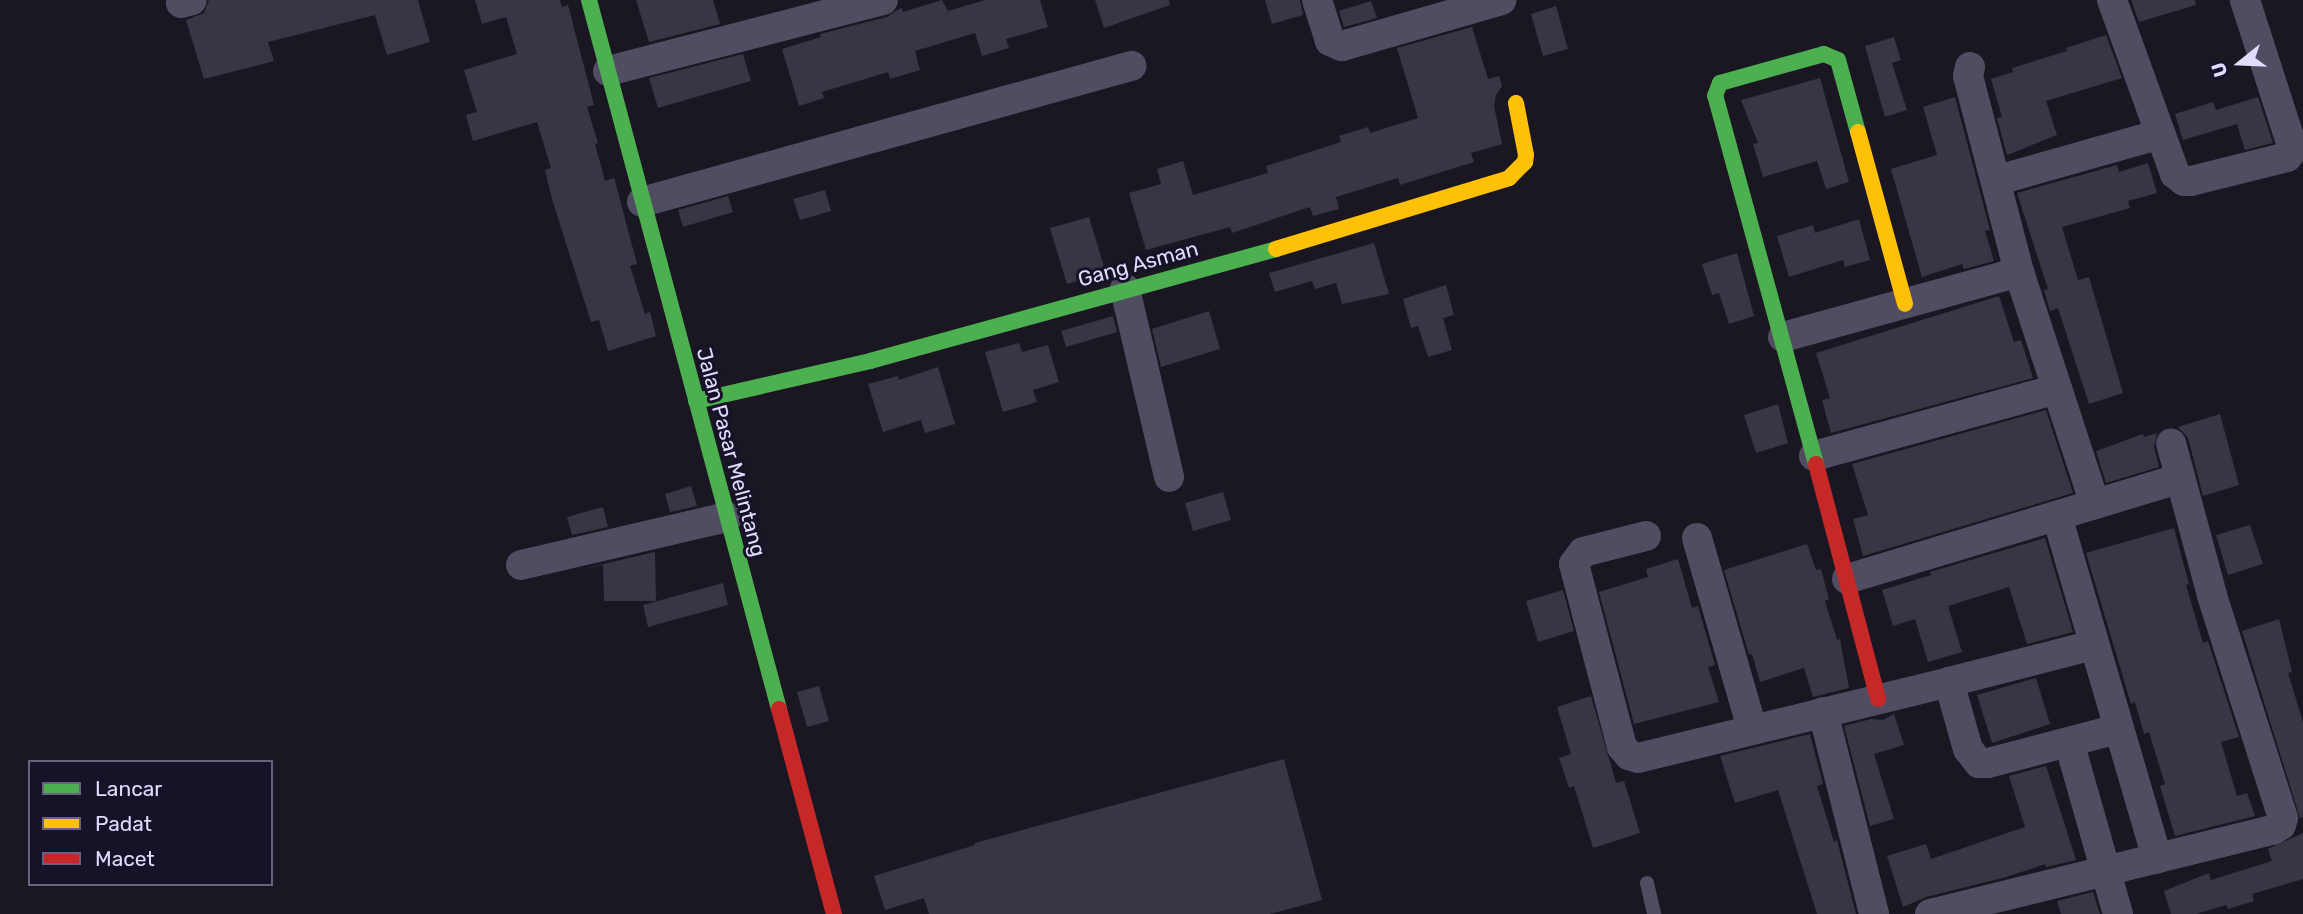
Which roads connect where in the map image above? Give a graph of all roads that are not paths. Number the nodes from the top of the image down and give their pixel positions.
1 (589, 0) edge
2 (883, 0) edge
3 (1317, 0) edge
4 (1501, 0) edge
5 (2112, 0) edge
6 (2245, 0) edge
7 (1131, 66) dead end
8 (1970, 67) dead end
9 (608, 71) junction
10 (1516, 103) dead end
11 (2161, 134) junction
12 (1998, 180) junction
13 (642, 202) junction
14 (2019, 272) junction
15 (1125, 289) junction
16 (1905, 304) junction
17 (1783, 337) junction
18 (2057, 388) junction
19 (696, 401) junction
20 (2171, 443) dead end
21 (1814, 456) junction
22 (1169, 477) dead end
23 (2179, 479) junction
24 (2095, 504) junction
25 (2057, 516) junction
26 (727, 517) junction
27 (1646, 536) dead end
28 (1697, 538) dead end
29 (522, 565) dead end
30 (1847, 579) junction
31 (2093, 645) junction
32 (1949, 682) junction
33 (1878, 699) junction
34 (1823, 712) junction
35 (1752, 729) junction
36 (2118, 729) junction
37 (2069, 742) junction
38 (2157, 859) junction
39 (2106, 870) junction
40 (1647, 883) dead end
41 (834, 914) edge
42 (1654, 914) edge
43 (1874, 914) edge
44 (1930, 914) edge
45 (2118, 914) edge

1 - 9 street, Jalan Pasar Melintang
2 - 9 street
3 - 4 street
5 - 11 street
6 - 11 street
7 - 13 street
8 - 12 street
9 - 13 street, Jalan Pasar Melintang
10 - 15 street, Gang Asman
11 - 12 street
12 - 14 street
13 - 19 street, Jalan Pasar Melintang
14 - 16 street
14 - 18 street
15 - 19 street, Gang Asman
15 - 22 street
16 - 17 street
16 - 17 street
17 - 21 street
18 - 21 street
18 - 24 street
19 - 26 street, Jalan Pasar Melintang
20 - 23 street
21 - 30 street
23 - 24 street
23 - 38 street
24 - 25 street
25 - 30 street
25 - 31 street
26 - 29 street
26 - 41 street, Jalan Pasar Melintang
27 - 35 street
28 - 35 street
30 - 33 street
31 - 32 street
31 - 36 street
32 - 33 street
32 - 37 street
33 - 34 street
34 - 35 street
34 - 43 street
36 - 37 street
36 - 38 street
37 - 39 street
38 - 39 street
39 - 44 street
39 - 45 street
40 - 42 lane

